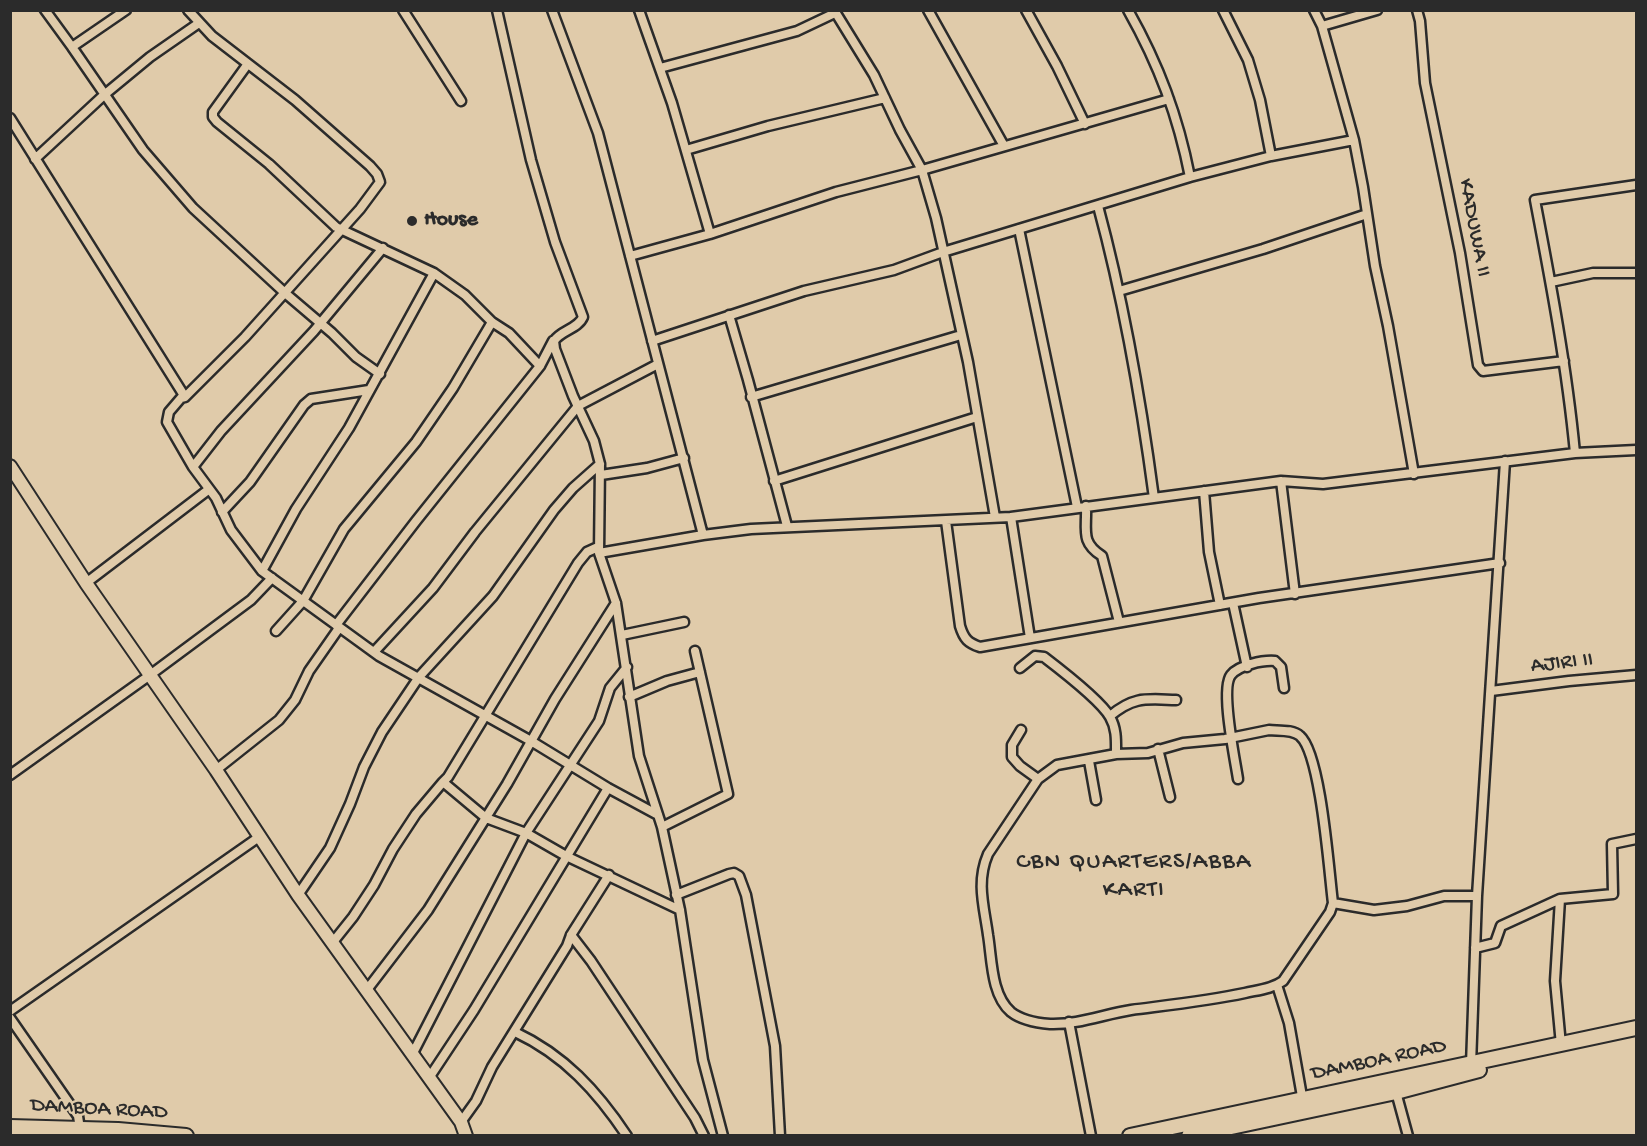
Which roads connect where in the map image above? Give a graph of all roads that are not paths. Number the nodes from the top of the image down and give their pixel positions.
1 (45, 10) edge
2 (126, 10) edge
3 (188, 10) edge
4 (403, 10) edge
5 (497, 10) edge
6 (552, 10) edge
7 (639, 10) edge
8 (927, 10) edge
9 (1026, 10) edge
10 (1128, 10) edge
11 (1223, 10) edge
12 (1314, 10) edge
13 (1377, 10) edge
14 (1417, 10) edge
15 (834, 12) edge
16 (199, 23) junction
17 (1322, 26) junction
18 (72, 47) junction
19 (247, 65) junction
20 (660, 68) junction
21 (104, 95) junction
22 (885, 98) junction
23 (1169, 99) junction
24 (461, 100) dead end
25 (10, 118) edge
26 (1085, 124) junction
27 (1354, 140) junction
28 (1004, 146) junction
29 (686, 150) junction
30 (1272, 156) junction
31 (35, 159) junction
32 (922, 170) junction
33 (1190, 177) junction
34 (1636, 185) edge
35 (1098, 206) junction
36 (1367, 214) junction
37 (1019, 229) junction
38 (341, 230) junction
39 (710, 234) junction
40 (383, 248) junction
41 (943, 252) junction
42 (630, 256) junction
43 (434, 273) junction
44 (1636, 273) edge
45 (1551, 282) junction
46 (1119, 291) junction
47 (285, 293) junction
48 (729, 315) junction
49 (492, 322) junction
50 (320, 324) junction
51 (961, 335) junction
52 (554, 341) junction
53 (652, 341) junction
54 (1564, 361) junction
55 (658, 364) junction
56 (540, 366) junction
57 (380, 374) junction
58 (369, 390) junction
59 (185, 397) junction
60 (752, 397) junction
61 (578, 406) junction
62 (977, 417) junction
63 (1636, 450) edge
64 (1575, 453) junction
65 (684, 458) junction
66 (1505, 461) junction
67 (600, 464) junction
68 (11, 467) edge
69 (193, 467) junction
70 (1414, 474) junction
71 (601, 475) junction
72 (774, 481) junction
73 (1281, 481) junction
74 (208, 490) junction
75 (1204, 491) junction
76 (1154, 498) junction
77 (1082, 506) junction
78 (222, 512) junction
79 (1011, 516) junction
80 (995, 517) junction
81 (946, 521) junction
82 (787, 526) junction
83 (703, 535) junction
84 (599, 550) junction
85 (1500, 562) junction
86 (262, 571) junction
87 (272, 578) junction
88 (86, 583) junction
89 (1295, 594) junction
90 (303, 601) junction
91 (616, 603) junction
92 (1233, 603) junction
93 (1220, 605) junction
94 (684, 622) dead end
95 (1119, 622) junction
96 (338, 627) junction
97 (276, 631) dead end
98 (622, 635) junction
99 (1030, 638) junction
100 (695, 651) dead end
101 (374, 652) junction
102 (627, 667) junction
103 (1247, 667) junction
104 (1020, 668) dead end
105 (700, 672) junction
106 (150, 675) junction
107 (1636, 675) edge
108 (419, 677) junction
109 (1284, 688) dead end
110 (1491, 691) junction
111 (629, 697) junction
112 (1176, 700) dead end
113 (486, 715) junction
114 (1110, 716) junction
115 (1022, 730) dead end
116 (1232, 738) junction
117 (531, 741) junction
118 (1158, 749) junction
119 (1116, 754) junction
120 (1089, 761) junction
121 (571, 766) junction
122 (216, 770) junction
123 (10, 775) edge
124 (1238, 778) dead end
125 (1038, 779) junction
126 (443, 782) junction
127 (608, 788) junction
128 (1170, 797) dead end
129 (1096, 800) dead end
130 (658, 815) junction
131 (486, 818) junction
132 (662, 827) junction
133 (526, 833) junction
134 (260, 837) junction
135 (1636, 839) edge
136 (566, 856) junction
137 (609, 875) junction
138 (298, 895) junction
139 (676, 895) junction
140 (1477, 896) junction
141 (1560, 899) junction
142 (1333, 903) junction
143 (680, 910) junction
144 (571, 935) junction
145 (333, 942) junction
146 (1475, 948) junction
147 (1277, 985) junction
148 (366, 990) junction
149 (10, 1011) edge
150 (10, 1018) edge
151 (1069, 1022) junction
152 (1636, 1028) edge
153 (515, 1032) junction
154 (1636, 1035) edge
155 (1561, 1045) junction
156 (412, 1053) junction
157 (1472, 1067) junction
158 (429, 1078) junction
159 (1396, 1092) junction
160 (1304, 1105) junction
161 (461, 1122) junction
162 (10, 1127) edge
163 (80, 1129) junction
164 (184, 1135) edge
165 (466, 1136) edge
166 (627, 1136) edge
167 (704, 1136) edge
168 (723, 1136) edge
169 (780, 1136) edge
170 (1091, 1136) edge
171 (1130, 1136) edge
172 (1189, 1136) edge
173 (1408, 1136) edge

1 - 18 street
2 - 18 street
3 - 16 street
4 - 24 street
5 - 52 street
6 - 42 street
7 - 20 street
8 - 28 street
9 - 26 street
10 - 23 street
11 - 30 street
12 - 17 street
13 - 17 street
14 - 54 street, KADUWA II
15 - 20 street
15 - 22 street
16 - 19 street
16 - 21 street
17 - 27 street
18 - 21 street
19 - 38 street
19 - 38 street
20 - 29 street
21 - 31 street
21 - 47 street
22 - 29 street
22 - 32 street
23 - 26 street
23 - 33 street
25 - 31 street
26 - 28 street
27 - 30 street
27 - 36 street
28 - 32 street
29 - 39 street
30 - 33 street
31 - 59 street
32 - 39 street
32 - 41 street
33 - 35 street
34 - 45 street
35 - 37 street
35 - 46 street
36 - 46 street
36 - 70 street
37 - 41 street
37 - 77 street
38 - 40 street
38 - 47 street
39 - 42 street
40 - 43 street
40 - 50 street
41 - 48 street
41 - 51 street
42 - 53 street
43 - 49 street
43 - 57 street
44 - 45 street
45 - 54 street
46 - 76 street
47 - 50 street
47 - 59 street
48 - 53 street
48 - 60 street
49 - 56 street
49 - 90 street
50 - 57 street
50 - 69 street
51 - 60 street
51 - 62 street
52 - 56 street
52 - 61 street
53 - 55 street
54 - 64 street
55 - 61 street
55 - 65 street
56 - 96 street
57 - 58 street
58 - 78 street
58 - 86 street
59 - 69 street
60 - 72 street
61 - 67 street
61 - 101 street
62 - 72 street
62 - 80 street
63 - 64 street
64 - 66 street
65 - 71 street
65 - 83 street
66 - 70 street
66 - 85 street
67 - 71 street
67 - 108 street
68 - 88 street
69 - 74 street
70 - 73 street
71 - 84 street
72 - 82 street
73 - 75 street
73 - 89 street
74 - 78 street
74 - 88 street
75 - 76 street
75 - 93 street
76 - 77 street
77 - 79 street
77 - 95 street
78 - 86 street
79 - 80 street
79 - 99 street
80 - 81 street
81 - 82 street
81 - 99 street
82 - 83 street
83 - 84 street
84 - 91 street
84 - 113 street
85 - 89 street
85 - 110 street
86 - 87 street
87 - 90 street
87 - 106 street
88 - 106 street
89 - 92 street
90 - 96 street
90 - 97 street
91 - 98 street
91 - 117 street
92 - 93 street
92 - 103 street
93 - 95 street
94 - 98 street
95 - 99 street
96 - 101 street
96 - 122 street
98 - 102 street
100 - 105 street
101 - 108 street
102 - 111 street
102 - 121 street
103 - 109 street
103 - 116 street
104 - 114 street
105 - 111 street
105 - 132 street
106 - 122 street
106 - 123 street
107 - 110 street, AJIRI II
108 - 113 street
108 - 138 street
110 - 140 street
111 - 130 street
112 - 114 street
113 - 117 street
113 - 126 street
114 - 119 street
115 - 125 street
116 - 118 street
116 - 124 street
116 - 142 street
117 - 121 street
117 - 131 street
118 - 119 street
118 - 128 street
119 - 120 street
120 - 125 street
120 - 129 street
121 - 127 street
121 - 133 street
122 - 134 street
125 - 151 street
126 - 131 street
126 - 145 street
127 - 130 street
127 - 136 street
130 - 132 street
131 - 133 street
131 - 148 street
132 - 139 street
133 - 136 street
133 - 156 street
134 - 138 street
134 - 149 street
135 - 141 street
136 - 137 street
136 - 158 street
137 - 143 street
137 - 144 street
138 - 145 street
139 - 143 street
139 - 169 street
140 - 142 street
140 - 146 street
141 - 146 street
141 - 155 street
142 - 147 street
143 - 168 street
144 - 153 street
144 - 167 street
145 - 148 street
146 - 157 street
147 - 151 street
147 - 160 street
148 - 156 street
150 - 163 street
151 - 170 street
152 - 155 main road, DAMBOA ROAD
153 - 161 street
153 - 166 street
154 - 157 main road, DAMBOA ROAD
155 - 157 main road, DAMBOA ROAD
156 - 158 street
157 - 159 main road, DAMBOA ROAD
157 - 160 main road, DAMBOA ROAD
158 - 161 street
159 - 160 main road, DAMBOA ROAD
159 - 173 street
160 - 171 main road, DAMBOA ROAD
160 - 172 main road, DAMBOA ROAD
161 - 165 street
162 - 163 main road, DAMBOA ROAD
163 - 164 main road, DAMBOA ROAD

